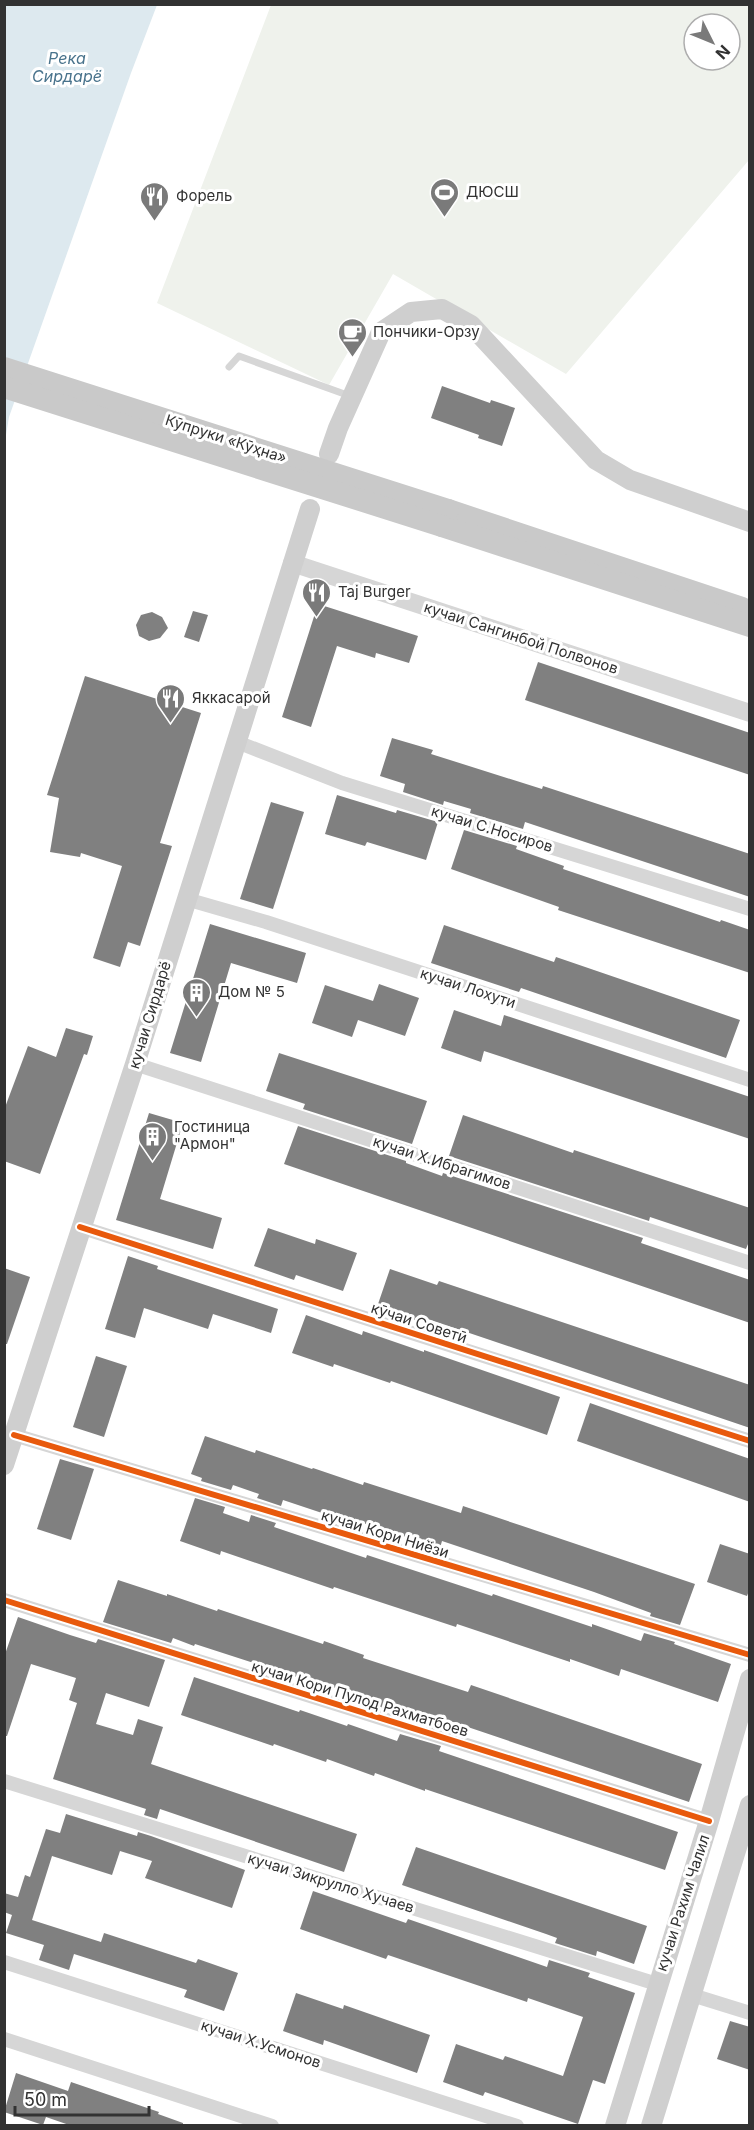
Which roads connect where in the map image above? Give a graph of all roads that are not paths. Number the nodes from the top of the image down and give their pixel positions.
1 (229, 367) dead end
2 (4, 368) edge
3 (4, 387) edge
4 (352, 397) junction
5 (329, 454) dead end
6 (310, 509) dead end
7 (445, 518) junction
8 (750, 522) edge
9 (292, 563) junction
10 (750, 610) edge
11 (750, 626) edge
12 (750, 713) edge
13 (237, 742) junction
14 (186, 899) junction
15 (750, 909) edge
16 (135, 1064) junction
17 (750, 1080) edge
18 (80, 1227) junction
19 (750, 1263) edge
20 (14, 1435) junction
21 (750, 1442) edge
22 (4, 1465) edge
23 (4, 1600) edge
24 (750, 1655) edge
25 (750, 1679) edge
26 (4, 1780) edge
27 (750, 1805) edge
28 (709, 1821) junction
29 (745, 1833) edge
30 (4, 1962) edge
31 (657, 1984) junction
32 (692, 1995) junction
33 (750, 2013) edge
34 (4, 2039) edge
35 (272, 2126) edge
36 (517, 2126) edge
37 (615, 2126) edge
38 (651, 2126) edge

1 - 4 lane
2 - 7 main road, Кӯпруки «Кӯҳна», bridge
3 - 7 main road, Кӯпруки «Кӯҳна», bridge
4 - 5 main road
4 - 8 main road
6 - 9 main road, кучаи Сирдарё
7 - 10 main road
7 - 11 main road
9 - 12 street, кучаи Сангинбой Полвонов
9 - 13 main road, кучаи Сирдарё
13 - 14 main road, кучаи Сирдарё
13 - 15 street, кучаи С.Носиров
14 - 16 main road, кучаи Сирдарё
14 - 17 street, кучаи Лохути
16 - 18 main road, кучаи Сирдарё
16 - 19 street, кучаи Х.Ибрагимов
18 - 20 main road, кучаи Сирдарё
18 - 21 street, кӯчаи Советӣ
20 - 22 main road, кучаи Сирдарё
20 - 24 street, кучаи Кори Ниёзи
23 - 28 street, кучаи Кори Пулод Рахматбоев
25 - 28 main road, кучаи Рахим Чалил
26 - 31 street, кучаи Зикрулло Хучаев
27 - 29 main road
28 - 31 main road, кучаи Рахим Чалил
29 - 32 main road
30 - 36 street, кучаи Х.Усмонов
31 - 37 main road, кучаи Рахим Чалил
32 - 33 street
32 - 38 main road
34 - 35 street

